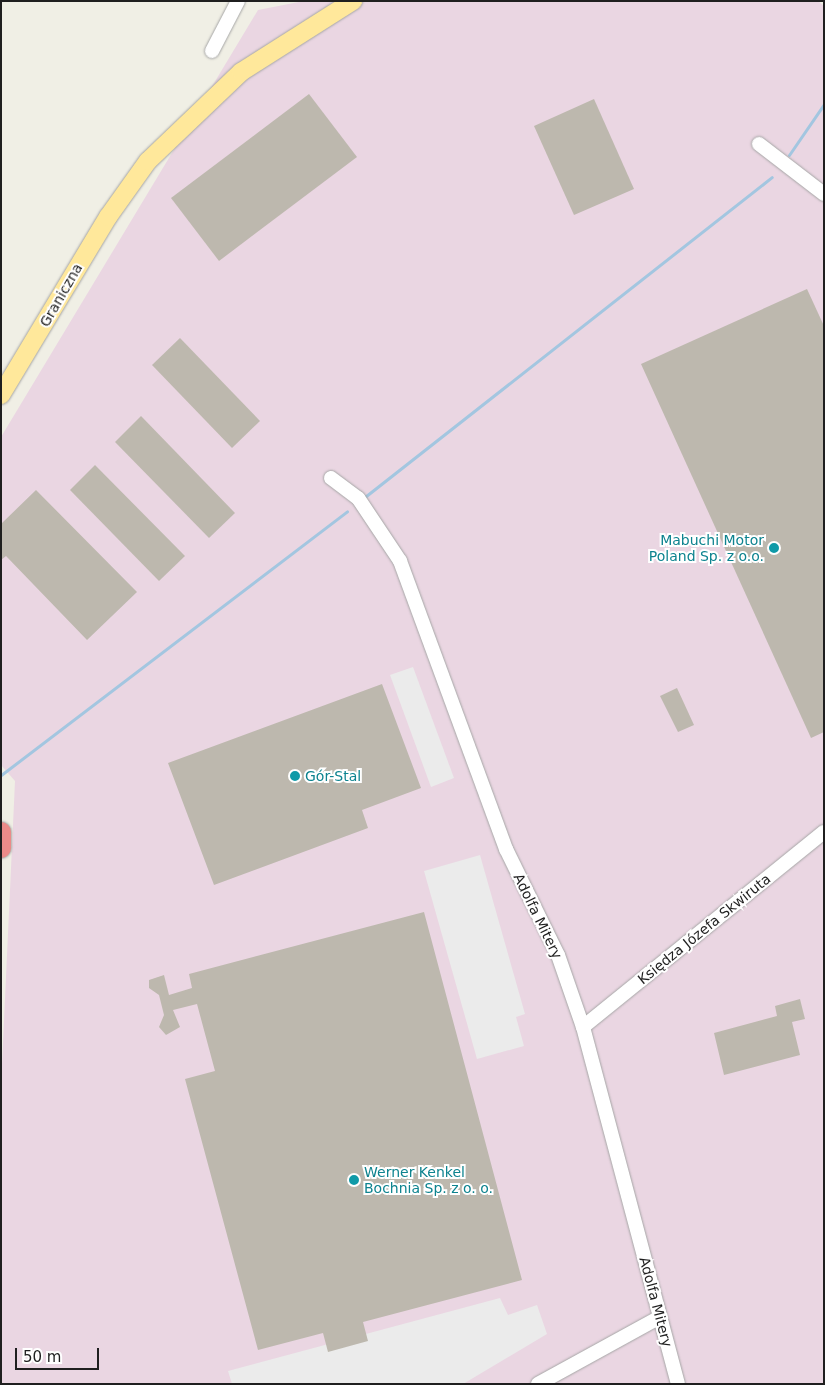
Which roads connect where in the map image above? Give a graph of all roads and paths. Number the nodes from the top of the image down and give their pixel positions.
1 (238, 1) edge
2 (354, 1) edge
3 (212, 51) dead end
4 (759, 144) dead end
5 (824, 194) edge
6 (1, 395) edge
7 (332, 478) dead end
8 (1, 832) edge
9 (824, 832) edge
10 (1, 848) edge
11 (583, 1027) junction
12 (660, 1317) junction
13 (538, 1384) edge
14 (678, 1384) edge

1 - 3 street
2 - 6 main road, Graniczna
4 - 5 street
7 - 11 street, Adolfa Mitery
8 - 10 highway
9 - 11 street, Księdza Józefa Skwiruta
11 - 12 street, Adolfa Mitery
12 - 13 street
12 - 14 street, Adolfa Mitery

